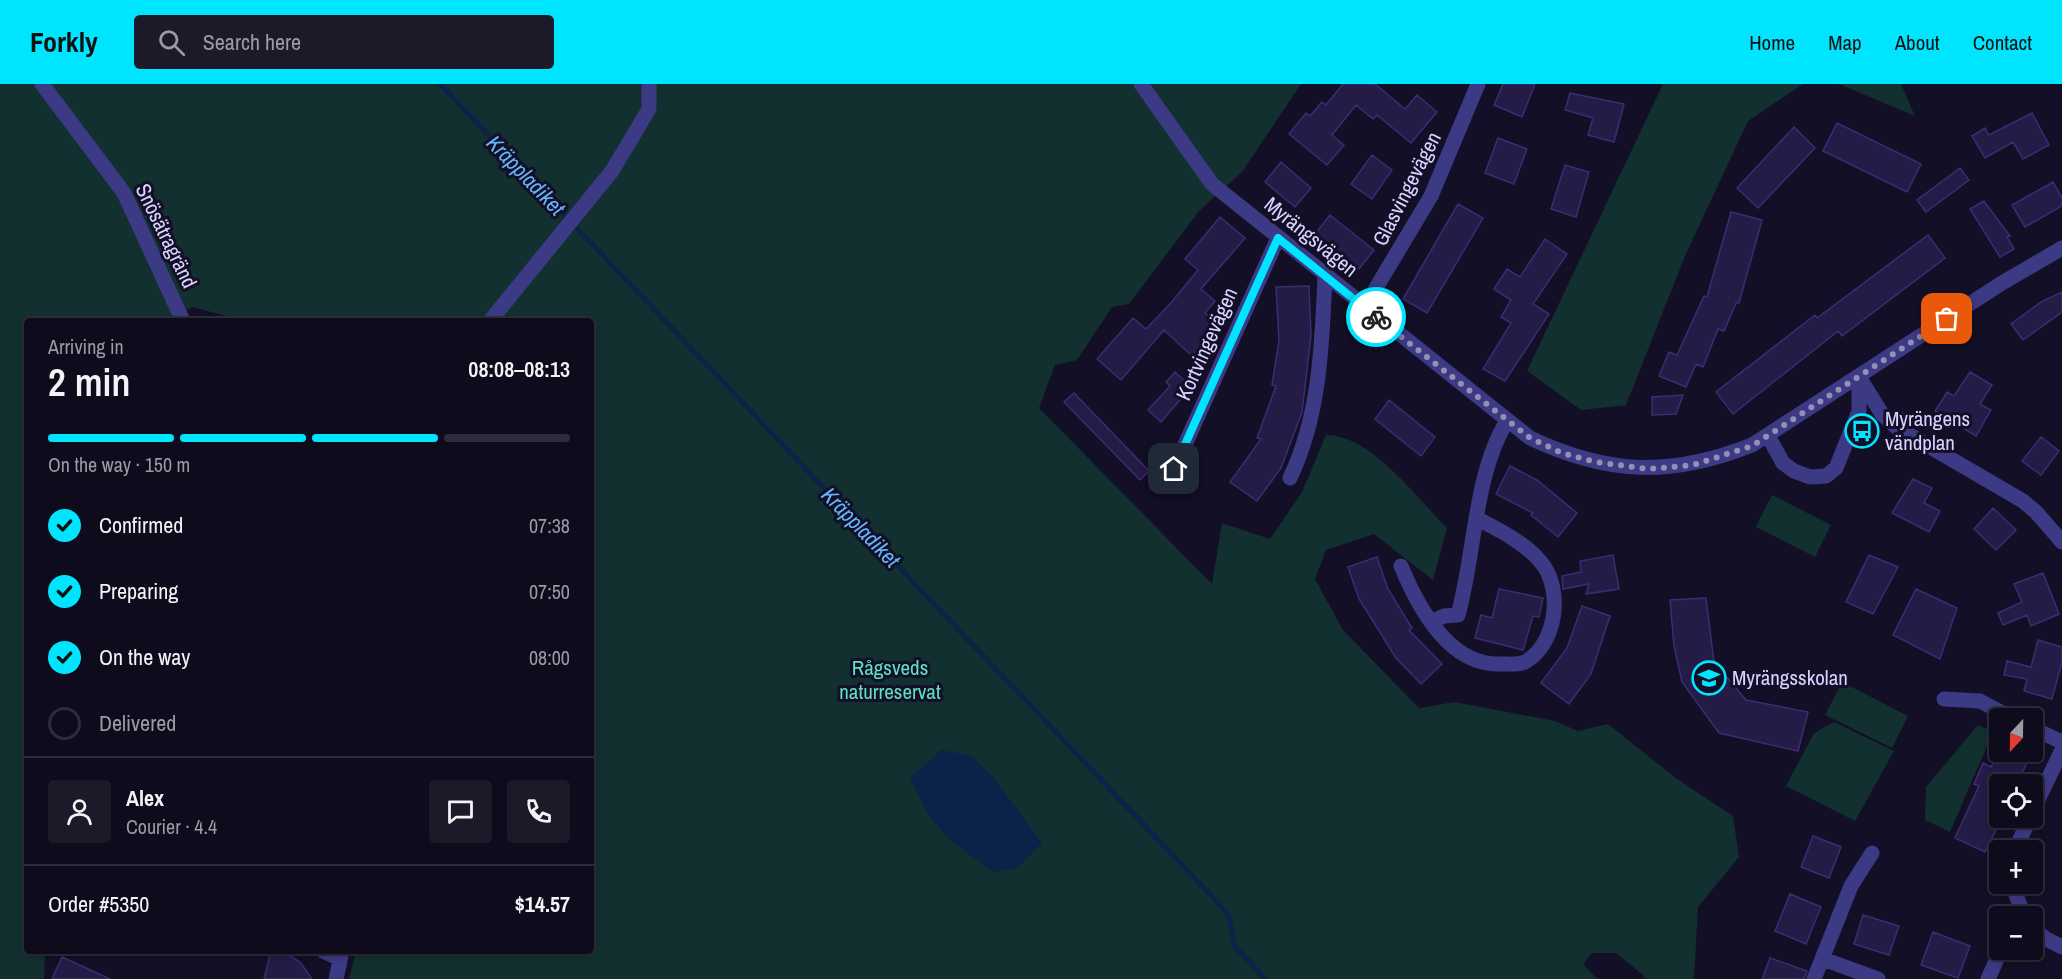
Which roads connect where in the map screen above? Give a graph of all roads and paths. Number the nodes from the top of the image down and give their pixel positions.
1 (42, 84) edge
2 (649, 84) edge
3 (1141, 84) edge
4 (1478, 84) edge
5 (1278, 238) junction
6 (2062, 248) edge
7 (1325, 276) junction
8 (1364, 308) junction
9 (182, 318) edge
10 (492, 318) edge
11 (1859, 377) junction
12 (1507, 421) junction
13 (1768, 436) junction
14 (1174, 469) dead end
15 (1290, 478) dead end
16 (1476, 518) junction
17 (2062, 542) edge
18 (1401, 566) dead end
19 (1431, 622) junction
20 (1944, 699) dead end
21 (1993, 708) edge
22 (2043, 733) edge
23 (2062, 742) edge
24 (2062, 750) edge
25 (2043, 789) edge
26 (1872, 853) dead end
27 (2043, 937) edge
28 (2062, 947) edge
29 (341, 955) edge
30 (1823, 959) junction
31 (1997, 960) edge
32 (336, 979) edge
33 (1814, 979) edge
34 (1878, 979) edge
35 (1988, 979) edge

1 - 9 street, Snösätragränd
2 - 10 street
3 - 5 street, Myrängsvägen
4 - 8 street, Glasvingevägen
5 - 7 street, Myrängsvägen
5 - 14 street, Kortvingevägen
6 - 11 street, Myrängsvägen
7 - 8 street, Myrängsvägen
7 - 15 street
8 - 12 street, Myrängsvägen
11 - 13 street, Myrängsvägen
11 - 13 street
11 - 17 street
12 - 13 street, Myrängsvägen
12 - 16 street
16 - 19 street
16 - 19 street
18 - 19 street
20 - 21 street
22 - 23 street
24 - 25 street
26 - 30 street
27 - 28 street
29 - 32 street
30 - 33 street
30 - 34 street
31 - 35 street

